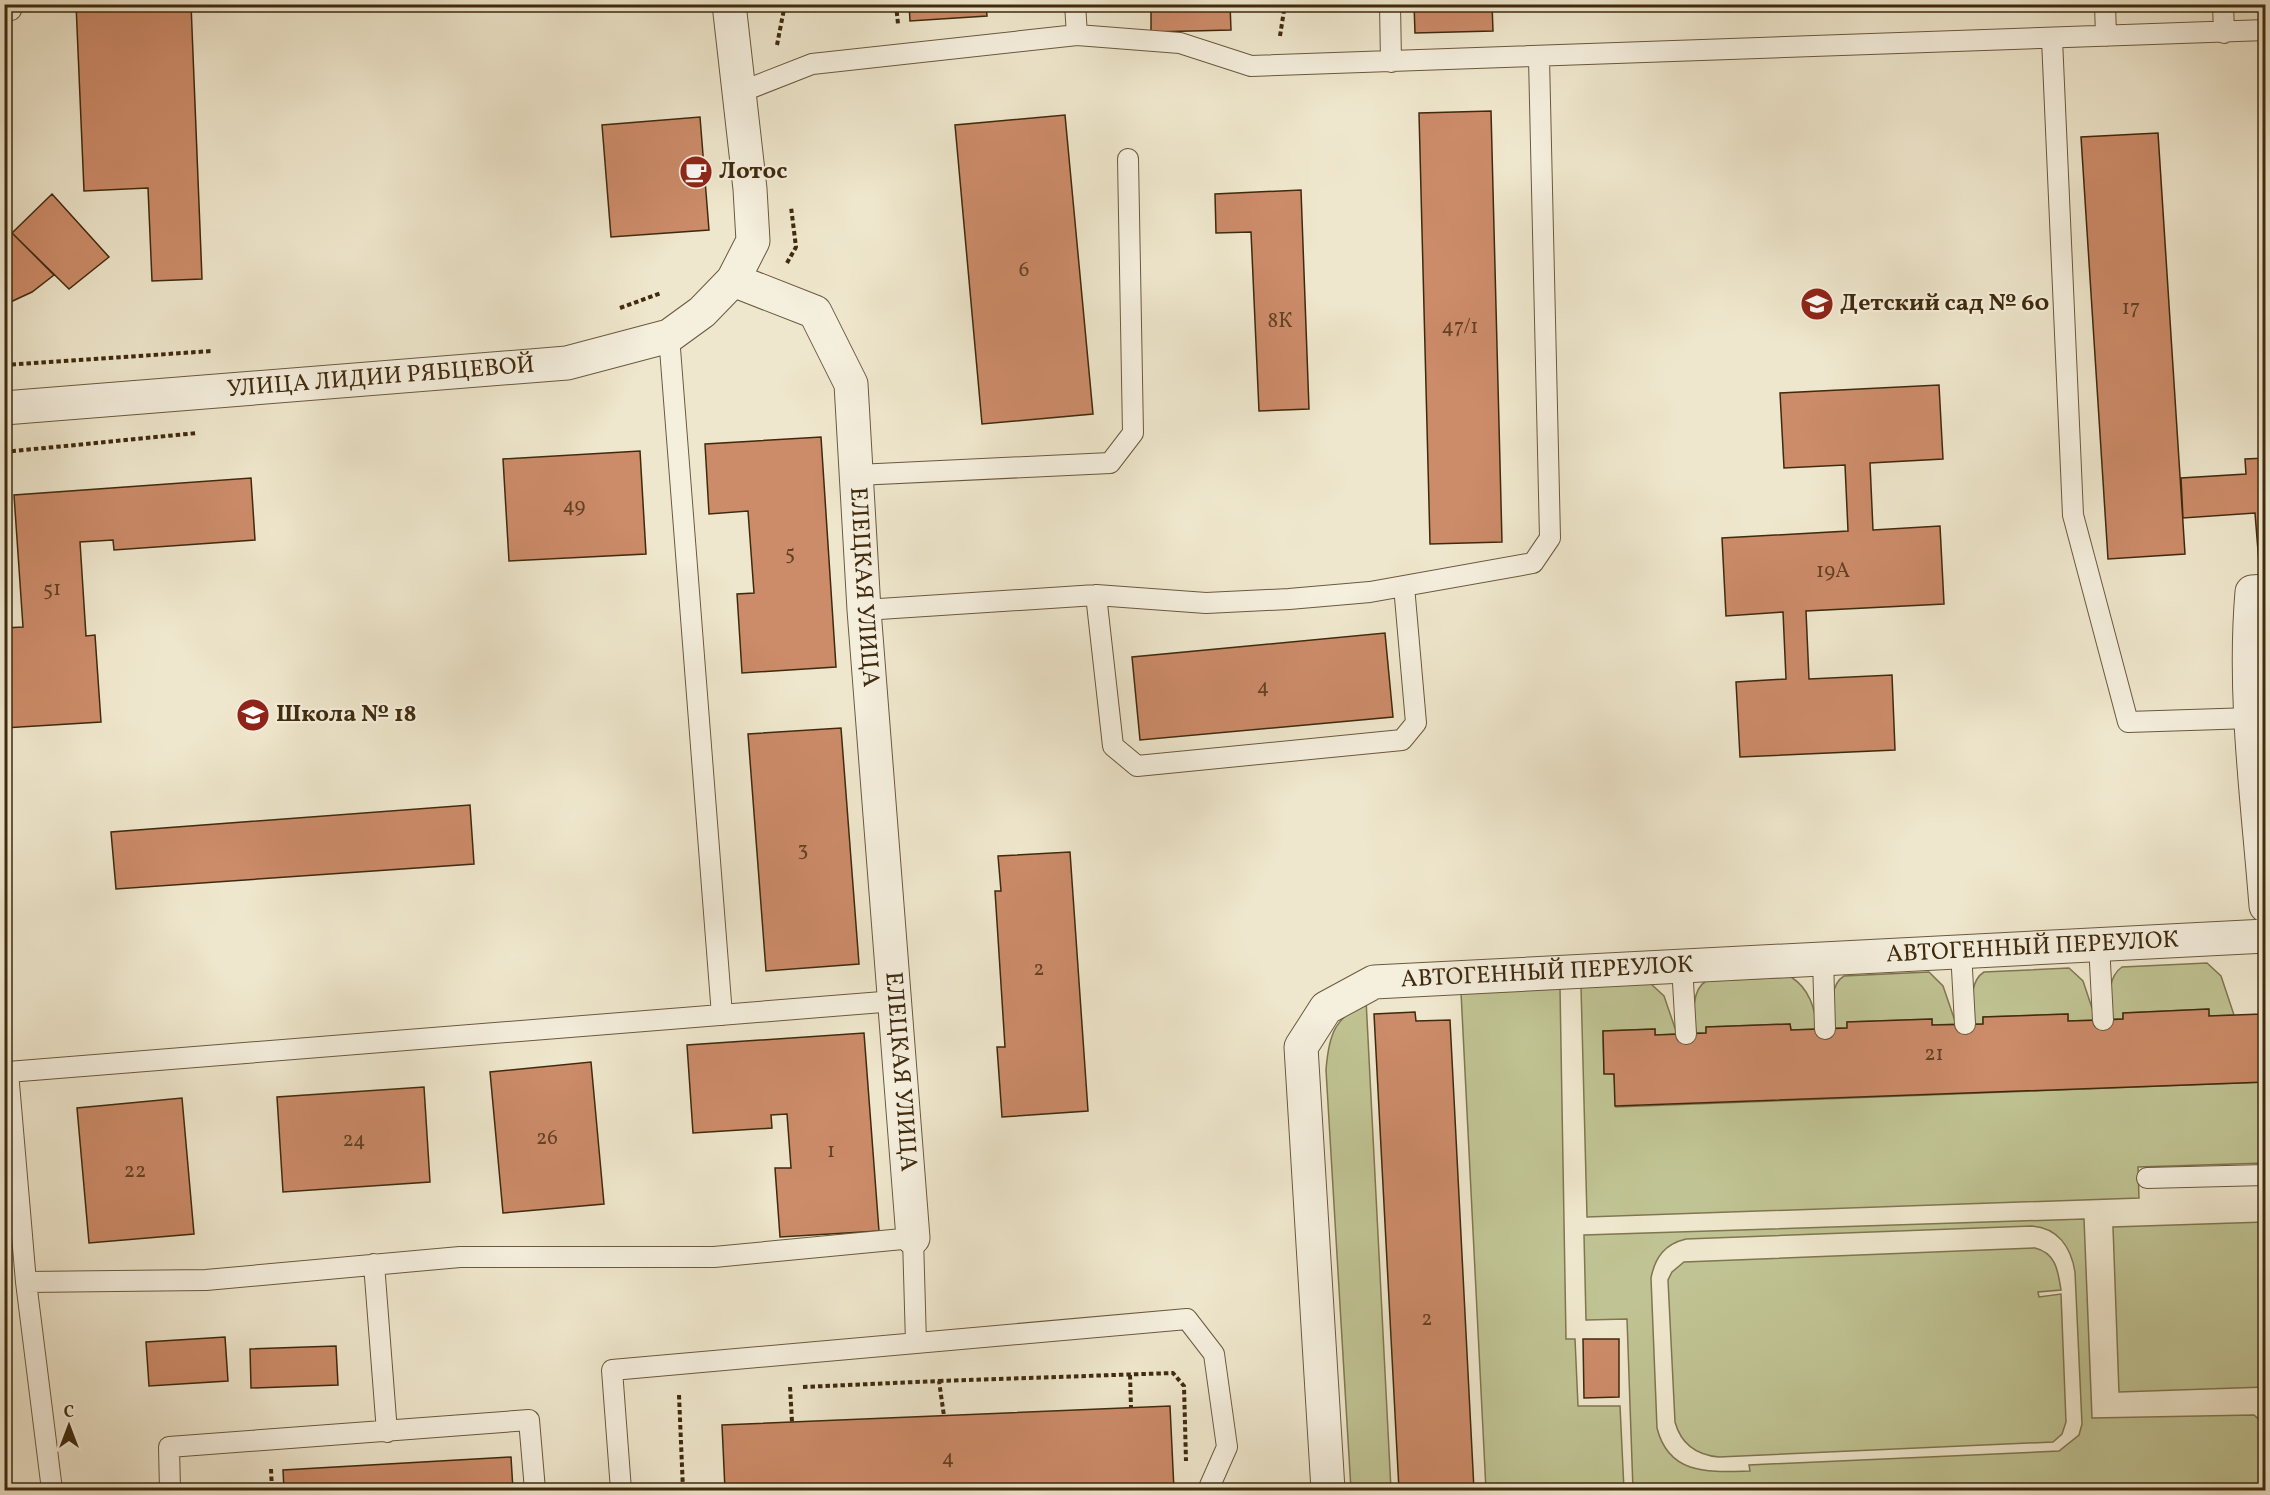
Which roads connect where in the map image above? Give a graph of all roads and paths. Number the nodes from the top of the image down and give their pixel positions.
1 (10, 4) edge
2 (729, 4) edge
3 (1075, 4) edge
4 (1390, 4) edge
5 (2105, 4) edge
6 (2223, 4) edge
7 (4, 10) edge
8 (2265, 30) edge
9 (2224, 33) junction
10 (1077, 35) junction
11 (2106, 36) junction
12 (2052, 39) junction
13 (1539, 58) junction
14 (1391, 62) junction
15 (738, 93) junction
16 (1128, 159) dead end
17 (733, 280) junction
18 (664, 292) dead end
19 (619, 308) dead end
20 (669, 336) junction
21 (218, 351) dead end
22 (4, 365) edge
23 (4, 408) edge
24 (857, 475) junction
25 (1404, 586) junction
26 (2265, 591) edge
27 (1096, 595) junction
28 (864, 610) junction
29 (2251, 718) junction
30 (2265, 906) edge
31 (2265, 936) edge
32 (2098, 945) junction
33 (1960, 951) junction
34 (1822, 958) junction
35 (1682, 965) junction
36 (895, 1002) junction
37 (722, 1015) junction
38 (2103, 1020) dead end
39 (1965, 1024) dead end
40 (1826, 1029) dead end
41 (1686, 1034) dead end
42 (6, 1072) edge
43 (2265, 1175) edge
44 (2147, 1178) dead end
45 (913, 1238) junction
46 (374, 1264) junction
47 (26, 1282) junction
48 (916, 1343) junction
49 (1130, 1375) junction
50 (939, 1381) junction
51 (790, 1387) junction
52 (779, 1388) dead end
53 (690, 1392) dead end
54 (1131, 1407) dead end
55 (944, 1416) dead end
56 (792, 1422) dead end
57 (387, 1432) junction
58 (1186, 1467) dead end
59 (52, 1491) edge
60 (170, 1491) edge
61 (535, 1491) edge
62 (621, 1491) edge
63 (683, 1491) edge
64 (1208, 1491) edge
65 (1328, 1491) edge

1 - 7 lane
2 - 15 street
3 - 10 lane
4 - 14 lane
5 - 11 lane
6 - 9 lane
8 - 9 lane
9 - 11 lane
10 - 14 lane
10 - 15 lane
11 - 12 lane
12 - 13 lane
12 - 29 lane
13 - 14 lane
13 - 25 lane
15 - 17 street
16 - 24 lane
17 - 20 street, УЛИЦА ЛИДИИ РЯБЦЕВОЙ
17 - 24 street, ЕЛЕЦКАЯ УЛИЦА
18 - 19 path
20 - 23 street, УЛИЦА ЛИДИИ РЯБЦЕВОЙ
20 - 37 lane
21 - 22 path
24 - 28 street, ЕЛЕЦКАЯ УЛИЦА
25 - 27 lane
25 - 27 lane
26 - 29 street
27 - 28 lane
28 - 36 street, ЕЛЕЦКАЯ УЛИЦА
29 - 30 street
31 - 32 street, АВТОГЕННЫЙ ПЕРЕУЛОК
32 - 33 street, АВТОГЕННЫЙ ПЕРЕУЛОК
32 - 38 lane
33 - 34 street, АВТОГЕННЫЙ ПЕРЕУЛОК
33 - 39 lane
34 - 35 street, АВТОГЕННЫЙ ПЕРЕУЛОК
34 - 40 lane
35 - 41 lane
35 - 65 street, АВТОГЕННЫЙ ПЕРЕУЛОК
36 - 37 lane
36 - 45 street, ЕЛЕЦКАЯ УЛИЦА
37 - 42 lane
42 - 47 lane
43 - 44 lane
45 - 46 lane
45 - 48 lane
46 - 47 lane
46 - 57 lane
47 - 59 lane
48 - 62 lane
48 - 64 lane
49 - 50 path
49 - 54 path
49 - 58 path
50 - 51 path
50 - 55 path
51 - 52 path
51 - 56 path
53 - 63 path
57 - 60 lane
57 - 61 lane

